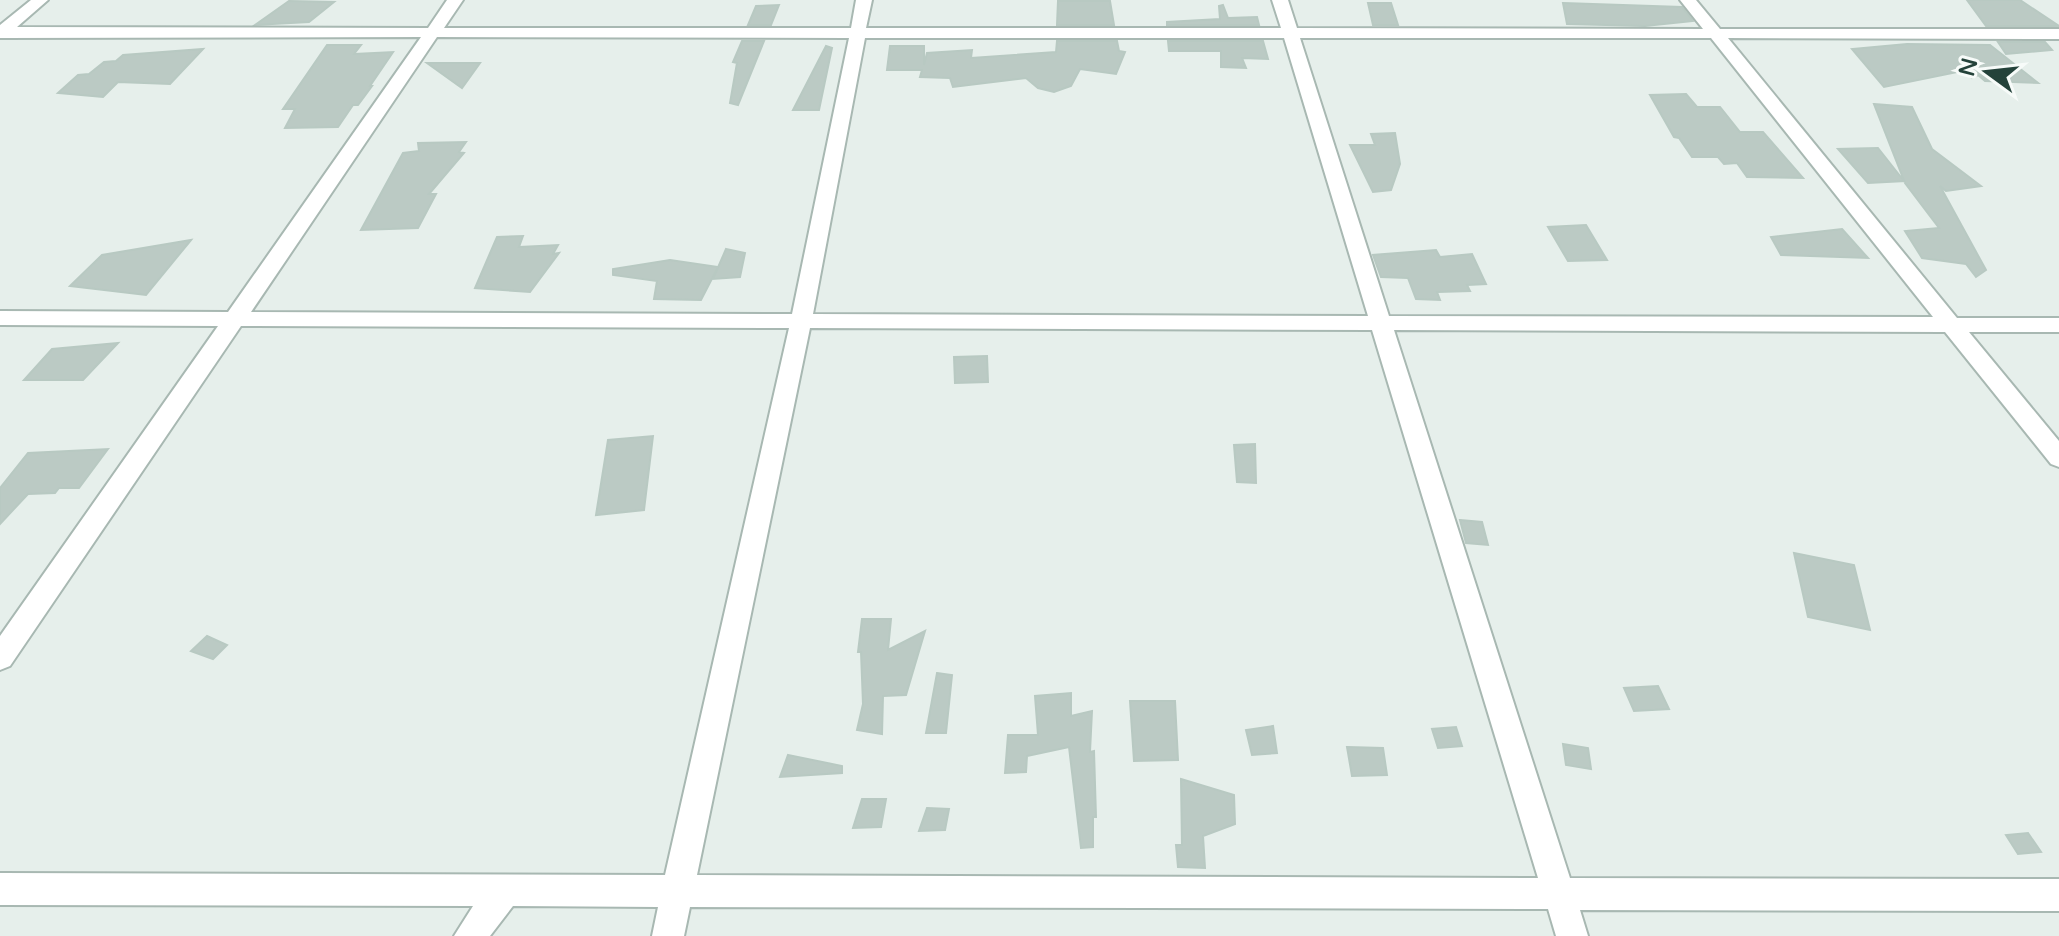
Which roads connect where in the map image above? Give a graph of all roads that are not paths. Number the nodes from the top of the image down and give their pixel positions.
1 (40, 0) edge
2 (455, 0) edge
3 (864, 0) edge
4 (1280, 0) edge
5 (1688, 0) edge
6 (1, 32) edge
7 (433, 32) junction
8 (857, 33) junction
9 (1290, 33) junction
10 (1715, 34) junction
11 (2059, 34) edge
12 (0, 318) edge
13 (235, 319) junction
14 (801, 320) junction
15 (1380, 322) junction
16 (1951, 324) junction
17 (2059, 325) edge
18 (2059, 458) edge
19 (0, 658) edge
20 (0, 889) edge
21 (677, 890) junction
22 (505, 891) junction
23 (1559, 893) junction
24 (2059, 895) edge
25 (470, 936) edge
26 (668, 936) edge
27 (1572, 936) edge

1 - 6 street
2 - 7 street
3 - 8 street
4 - 9 street
5 - 10 street
6 - 7 street
7 - 8 street
7 - 13 street
8 - 9 street
8 - 14 street
9 - 10 street
9 - 15 street
10 - 11 street
10 - 16 street
12 - 13 street
13 - 14 street
13 - 19 street
14 - 15 street
14 - 21 street
15 - 16 street
15 - 23 street
16 - 17 street
16 - 18 street
20 - 22 street
21 - 22 street
21 - 23 street
21 - 26 street
22 - 25 street
23 - 24 street
23 - 27 street

